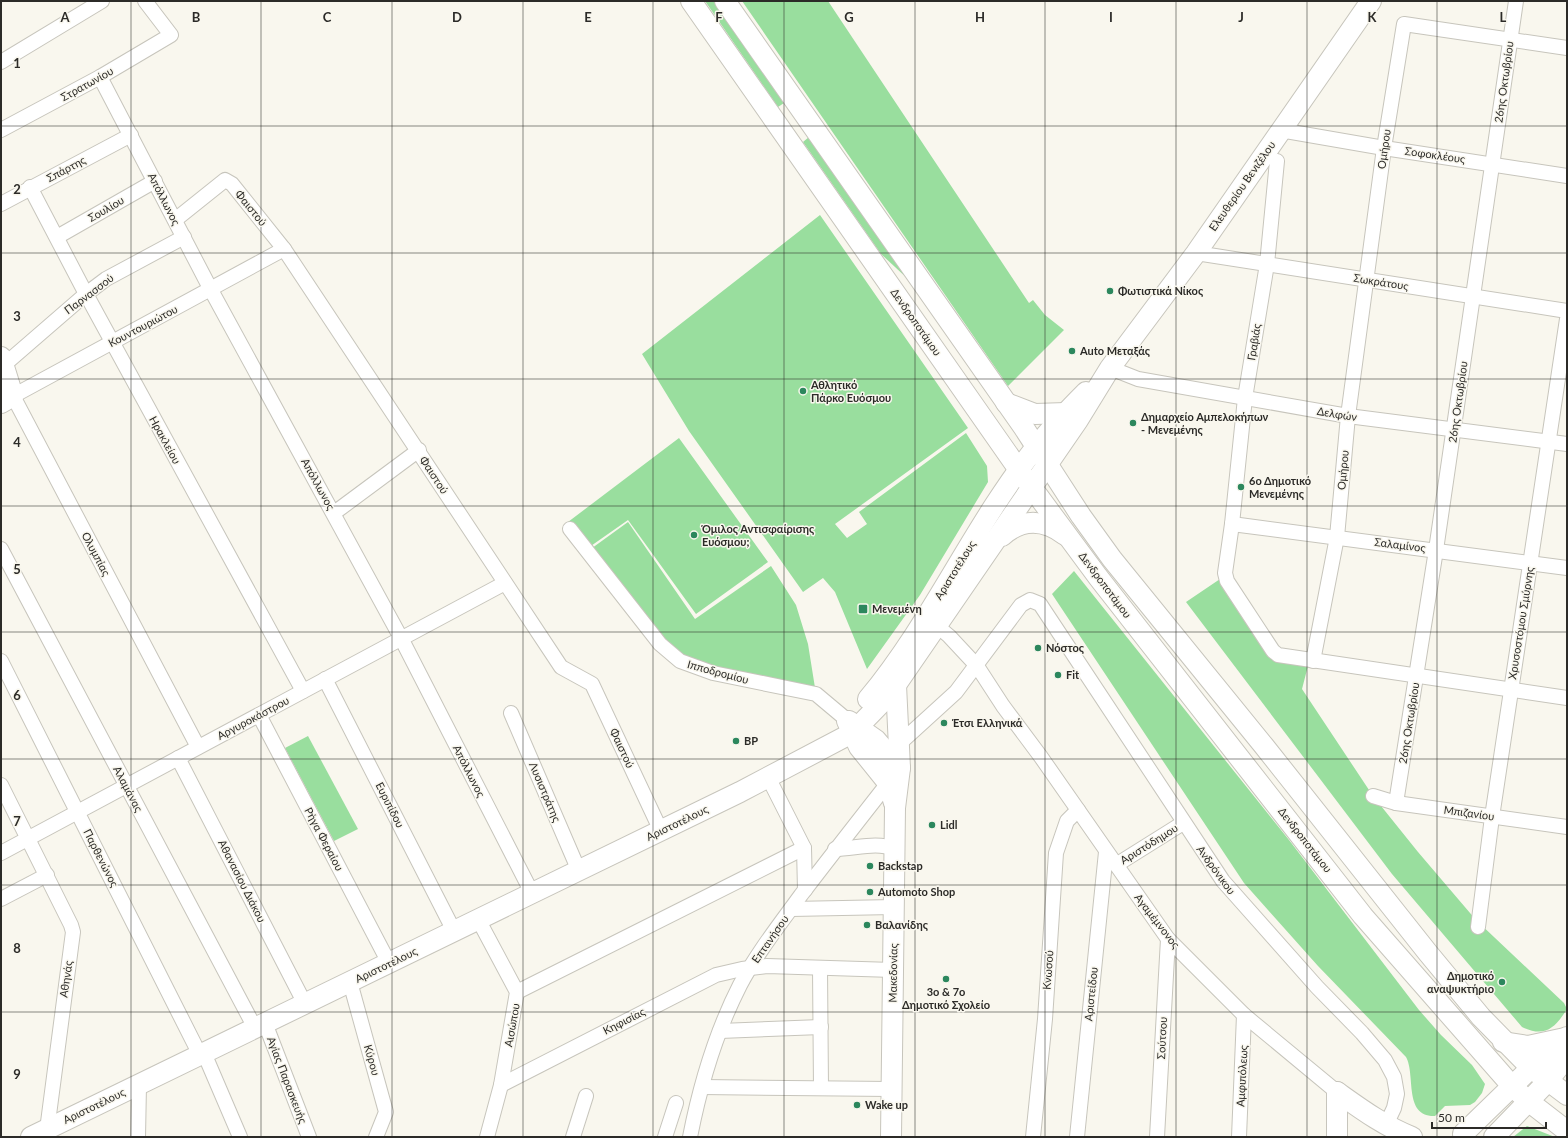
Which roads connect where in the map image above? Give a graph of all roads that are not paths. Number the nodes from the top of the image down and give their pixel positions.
1 (102, 1) edge
2 (145, 1) edge
3 (691, 1) edge
4 (725, 1) edge
5 (1371, 1) edge
6 (1516, 1) edge
7 (1510, 40) junction
8 (1567, 48) edge
9 (1, 62) edge
10 (100, 77) junction
11 (807, 120) junction
12 (1, 130) edge
13 (1280, 130) junction
14 (131, 135) junction
15 (784, 136) junction
16 (1384, 148) junction
17 (1277, 161) dead end
18 (1492, 164) junction
19 (1567, 176) edge
20 (155, 181) junction
21 (30, 187) junction
22 (1, 204) edge
23 (175, 220) junction
24 (57, 237) junction
25 (184, 237) junction
26 (284, 249) junction
27 (1196, 252) junction
28 (1267, 264) junction
29 (1367, 280) junction
30 (211, 290) junction
31 (86, 294) junction
32 (1473, 296) junction
33 (1567, 311) edge
34 (1567, 319) edge
35 (112, 343) junction
36 (2, 361) edge
37 (1110, 368) junction
38 (1245, 398) junction
39 (7, 400) edge
40 (1006, 403) junction
41 (1066, 413) junction
42 (1348, 416) junction
43 (1454, 429) junction
44 (1548, 442) junction
45 (1567, 444) edge
46 (1036, 447) junction
47 (418, 450) junction
48 (1047, 464) junction
49 (1019, 470) junction
50 (1032, 487) junction
51 (334, 512) junction
52 (1232, 524) junction
53 (570, 528) dead end
54 (1337, 537) junction
55 (1072, 541) junction
56 (993, 544) junction
57 (1, 549) edge
58 (1436, 550) junction
59 (1530, 563) junction
60 (1567, 568) edge
61 (7, 574) edge
62 (505, 583) junction
63 (932, 621) junction
64 (401, 638) junction
65 (1, 661) edge
66 (1313, 661) junction
67 (977, 666) junction
68 (1416, 676) junction
69 (325, 679) junction
70 (896, 685) junction
71 (1511, 690) junction
72 (303, 691) junction
73 (1567, 698) edge
74 (511, 714) dead end
75 (259, 715) junction
76 (852, 727) junction
77 (900, 743) junction
78 (198, 747) junction
79 (178, 758) junction
80 (894, 775) junction
81 (768, 777) junction
82 (1, 784) edge
83 (126, 786) junction
84 (740, 792) junction
85 (1373, 796) dead end
86 (1396, 803) junction
87 (1078, 810) junction
88 (77, 812) junction
89 (1492, 817) junction
90 (1183, 823) junction
91 (1567, 827) edge
92 (661, 831) junction
93 (29, 838) junction
94 (804, 848) junction
95 (835, 849) junction
96 (894, 849) junction
97 (1106, 852) junction
98 (1, 853) edge
99 (1116, 865) junction
100 (579, 871) junction
101 (47, 876) junction
102 (805, 890) junction
103 (532, 893) junction
104 (1, 899) edge
105 (894, 907) junction
106 (791, 909) junction
107 (478, 919) junction
108 (1478, 927) dead end
109 (454, 931) junction
110 (1168, 939) junction
111 (389, 963) junction
112 (750, 968) junction
113 (820, 968) junction
114 (893, 970) junction
115 (350, 982) junction
116 (517, 992) junction
117 (306, 1004) junction
118 (1244, 1015) junction
119 (260, 1026) junction
120 (821, 1027) junction
121 (720, 1030) junction
122 (1567, 1037) edge
123 (1504, 1042) junction
124 (202, 1054) junction
125 (1567, 1057) edge
126 (1531, 1068) junction
127 (1547, 1082) junction
128 (139, 1085) junction
129 (502, 1085) junction
130 (1512, 1086) junction
131 (702, 1087) junction
132 (821, 1088) junction
133 (891, 1089) junction
134 (1337, 1092) junction
135 (1567, 1095) edge
136 (586, 1096) dead end
137 (1528, 1101) junction
138 (676, 1103) dead end
139 (1386, 1125) junction
140 (1567, 1131) edge
141 (39, 1133) edge
142 (1462, 1136) edge
143 (138, 1137) edge
144 (240, 1137) edge
145 (309, 1137) edge
146 (376, 1137) edge
147 (487, 1137) edge
148 (573, 1137) edge
149 (665, 1137) edge
150 (690, 1137) edge
151 (891, 1137) edge
152 (1033, 1137) edge
153 (1077, 1137) edge
154 (1157, 1137) edge
155 (1239, 1137) edge
156 (1337, 1137) edge
157 (1412, 1137) edge
158 (1494, 1137) edge

1 - 9 street
2 - 10 street, Στρατωνίου
3 - 15 main road, Δενδροποτάμου
4 - 11 main road, Δενδροποτάμου
5 - 13 main road, Ελευθερίου Βενιζέλου
6 - 7 street, 26ης Οκτωβρίου
7 - 8 street
7 - 16 street, Ομήρου
7 - 18 street, 26ης Οκτωβρίου
10 - 12 street, Στρατωνίου
10 - 14 street, Απόλλωνος
11 - 15 main road
11 - 40 main road, Δενδροποτάμου
13 - 16 street, Σοφοκλέους
13 - 27 main road, Ελευθερίου Βενιζέλου
14 - 20 street, Απόλλωνος
14 - 21 street, Σπάρτης
15 - 49 main road, Δενδροποτάμου
16 - 18 street, Σοφοκλέους
16 - 29 street, Ομήρου
17 - 28 street, Γραβιάς
18 - 19 street, Σοφοκλέους
18 - 32 street, 26ης Οκτωβρίου
20 - 23 street, Απόλλωνος
20 - 24 street, Σουλίου
21 - 22 street, Σπάρτης
21 - 24 street, Ηρακλείου
23 - 25 street, Απόλλωνος
23 - 26 street, Φαιστού
24 - 31 street, Ηρακλείου
25 - 30 street, Απόλλωνος
25 - 31 street, Παρνασσού
26 - 30 street, Κουντουριώτου
26 - 47 street, Φαιστού
27 - 28 street, Σωκράτους
27 - 37 main road, Ελευθερίου Βενιζέλου
28 - 29 street, Σωκράτους
28 - 38 street, Γραβιάς
29 - 32 street, Σωκράτους
29 - 42 street, Ομήρου
30 - 35 street, Κουντουριώτου
30 - 51 street, Απόλλωνος
31 - 35 street, Ηρακλείου
31 - 36 street, Παρνασσού
32 - 33 street, Σωκράτους
32 - 43 street, 26ης Οκτωβρίου
34 - 44 street, Χρυσοστόμου Σμύρνης
35 - 39 street, Κουντουριώτου
35 - 72 street, Ηρακλείου
36 - 39 main road, Ολυμπίας
37 - 38 street, Δελφών
37 - 41 main road, Ελευθερίου Βενιζέλου
37 - 48 main road, Ελευθερίου Βενιζέλου
38 - 42 street, Δελφών
38 - 52 street, Γραβιάς
39 - 78 street, Ολυμπίας
40 - 41 main road
40 - 46 main road, Δενδροποτάμου
41 - 46 main road, Ελευθερίου Βενιζέλου
42 - 43 street, Δελφών
42 - 54 street, Ομήρου
43 - 44 street, Δελφών
43 - 58 street, 26ης Οκτωβρίου
44 - 45 street, Δελφών
44 - 59 street, Χρυσοστόμου Σμύρνης
46 - 48 main road, Δενδροποτάμου
46 - 49 main road, Αριστοτέλους
47 - 51 street
47 - 62 street, Φαιστού
48 - 50 main road, Αριστοτέλους
48 - 123 main road, Δενδροποτάμου
49 - 50 main road, Δενδροποτάμου
49 - 63 main road, Αριστοτέλους
50 - 55 main road, Δενδροποτάμου
50 - 56 main road, Αριστοτέλους
51 - 64 street, Απόλλωνος
52 - 54 street, Σαλαμίνος
52 - 66 street, Γραβιάς
53 - 76 street, Ιπποδρομίου
54 - 58 street, Σαλαμίνος
54 - 66 street, Ομήρου
55 - 56 main road
55 - 130 main road, Δενδροποτάμου
56 - 63 main road, Αριστοτέλους
57 - 61 street, Αλαμάνας
58 - 59 street, Σαλαμίνος
58 - 68 street, 26ης Οκτωβρίου
59 - 60 street, Σαλαμίνος
59 - 71 street, Χρυσοστόμου Σμύρνης
61 - 83 street, Αλαμάνας
62 - 64 street, Αργυροκάστρου
62 - 92 street, Φαιστού
63 - 67 street, Αγαμέμνονος
63 - 70 main road, Αριστοτέλους
63 - 76 main road, Αριστοτέλους
64 - 69 street, Αργυροκάστρου
64 - 103 street, Απόλλωνος
65 - 88 street, Παρθενώνος
66 - 68 street
67 - 77 street
67 - 87 street, Αγαμέμνονος
67 - 90 street, Ανδρόνικου
68 - 71 street
68 - 86 street, 26ης Οκτωβρίου
69 - 72 street, Αργυροκάστρου
69 - 109 street, Ευριπίδου
70 - 76 main road, Αριστοτέλους
70 - 77 main road, Μακεδονίας
71 - 73 street
71 - 89 street, Χρυσοστόμου Σμύρνης
72 - 75 street, Αργυροκάστρου
74 - 100 street, Λυσιστράτης
75 - 78 street, Αργυροκάστρου
75 - 111 street, Ρήγα Φεραίου
76 - 80 main road
76 - 81 main road, Αριστοτέλους
76 - 84 main road, Αριστοτέλους
77 - 80 main road, Μακεδονίας
78 - 79 street, Αργυροκάστρου
79 - 83 street, Αργυροκάστρου
79 - 117 street, Αθανασίου Διάκου
80 - 95 street, Επτανήσου
80 - 96 main road, Μακεδονίας
81 - 84 main road, Αριστοτέλους
81 - 94 street
82 - 93 street, Αθηνάς
83 - 88 street, Αργυροκάστρου
83 - 119 street, Αλαμάνας
84 - 92 main road, Αριστοτέλους
85 - 86 street, Μπιζανίου
86 - 89 street, Μπιζανίου
87 - 97 street, Αγαμέμνονος
87 - 152 street, Κνωσού
88 - 93 street, Αργυροκάστρου
88 - 124 street, Παρθενώνος
89 - 91 street, Μπιζανίου
89 - 108 street, Χρυσοστόμου Σμύρνης
90 - 99 street, Αριστόδημου
90 - 139 street, Ανδρόνικου
92 - 100 main road, Αριστοτέλους
93 - 98 street, Αργυροκάστρου
93 - 101 street, Αθηνάς
94 - 102 street
94 - 116 street
95 - 96 street
95 - 102 street, Επτανήσου
96 - 105 main road, Μακεδονίας
97 - 99 street, Αγαμέμνονος
97 - 153 street, Αριστείδου
99 - 110 street, Αγαμέμνονος
100 - 103 main road, Αριστοτέλους
101 - 104 street
101 - 141 street, Αθηνάς
102 - 106 street, Επτανήσου
103 - 107 main road, Αριστοτέλους
105 - 106 street
105 - 114 main road, Μακεδονίας
106 - 112 street, Επτανήσου
107 - 109 main road, Αριστοτέλους
107 - 116 street, Αισώπου
109 - 111 main road, Αριστοτέλους
110 - 118 street, Αγαμέμνονος
110 - 154 street, Σούτσου
111 - 115 main road, Αριστοτέλους
112 - 113 street, Κηφισίας
112 - 121 street, Επτανήσου
112 - 129 street, Κηφισίας
113 - 114 street, Κηφισίας
113 - 120 street
114 - 133 main road, Μακεδονίας
115 - 117 main road, Αριστοτέλους
115 - 146 street, Κύρου
116 - 129 street, Αισώπου
117 - 119 main road, Αριστοτέλους
118 - 134 street, Αγαμέμνονος
118 - 155 street, Αμφιπόλεως
119 - 124 main road, Αριστοτέλους
119 - 145 street, Αγίας Παρασκευής
120 - 121 street
120 - 132 street
121 - 131 street, Επτανήσου
122 - 123 main road
122 - 126 main road
123 - 126 main road, Δενδροποτάμου
124 - 128 main road, Αριστοτέλους
124 - 144 street, Παρθενώνος
125 - 127 main road
126 - 127 main road, Δενδροποτάμου
126 - 130 main road
127 - 135 main road, Δενδροποτάμου
127 - 137 main road
128 - 141 main road, Αριστοτέλους
128 - 143 street
129 - 147 street, Αισώπου
130 - 137 main road, Δενδροποτάμου
130 - 142 main road
131 - 132 street
131 - 150 street, Επτανήσου
132 - 133 street
133 - 151 main road, Μακεδονίας
134 - 139 main road, Αγαμέμνονος
134 - 156 main road
136 - 148 street
137 - 140 main road, Δενδροποτάμου
137 - 158 main road
138 - 149 street
139 - 157 main road, Αγαμέμνονος

